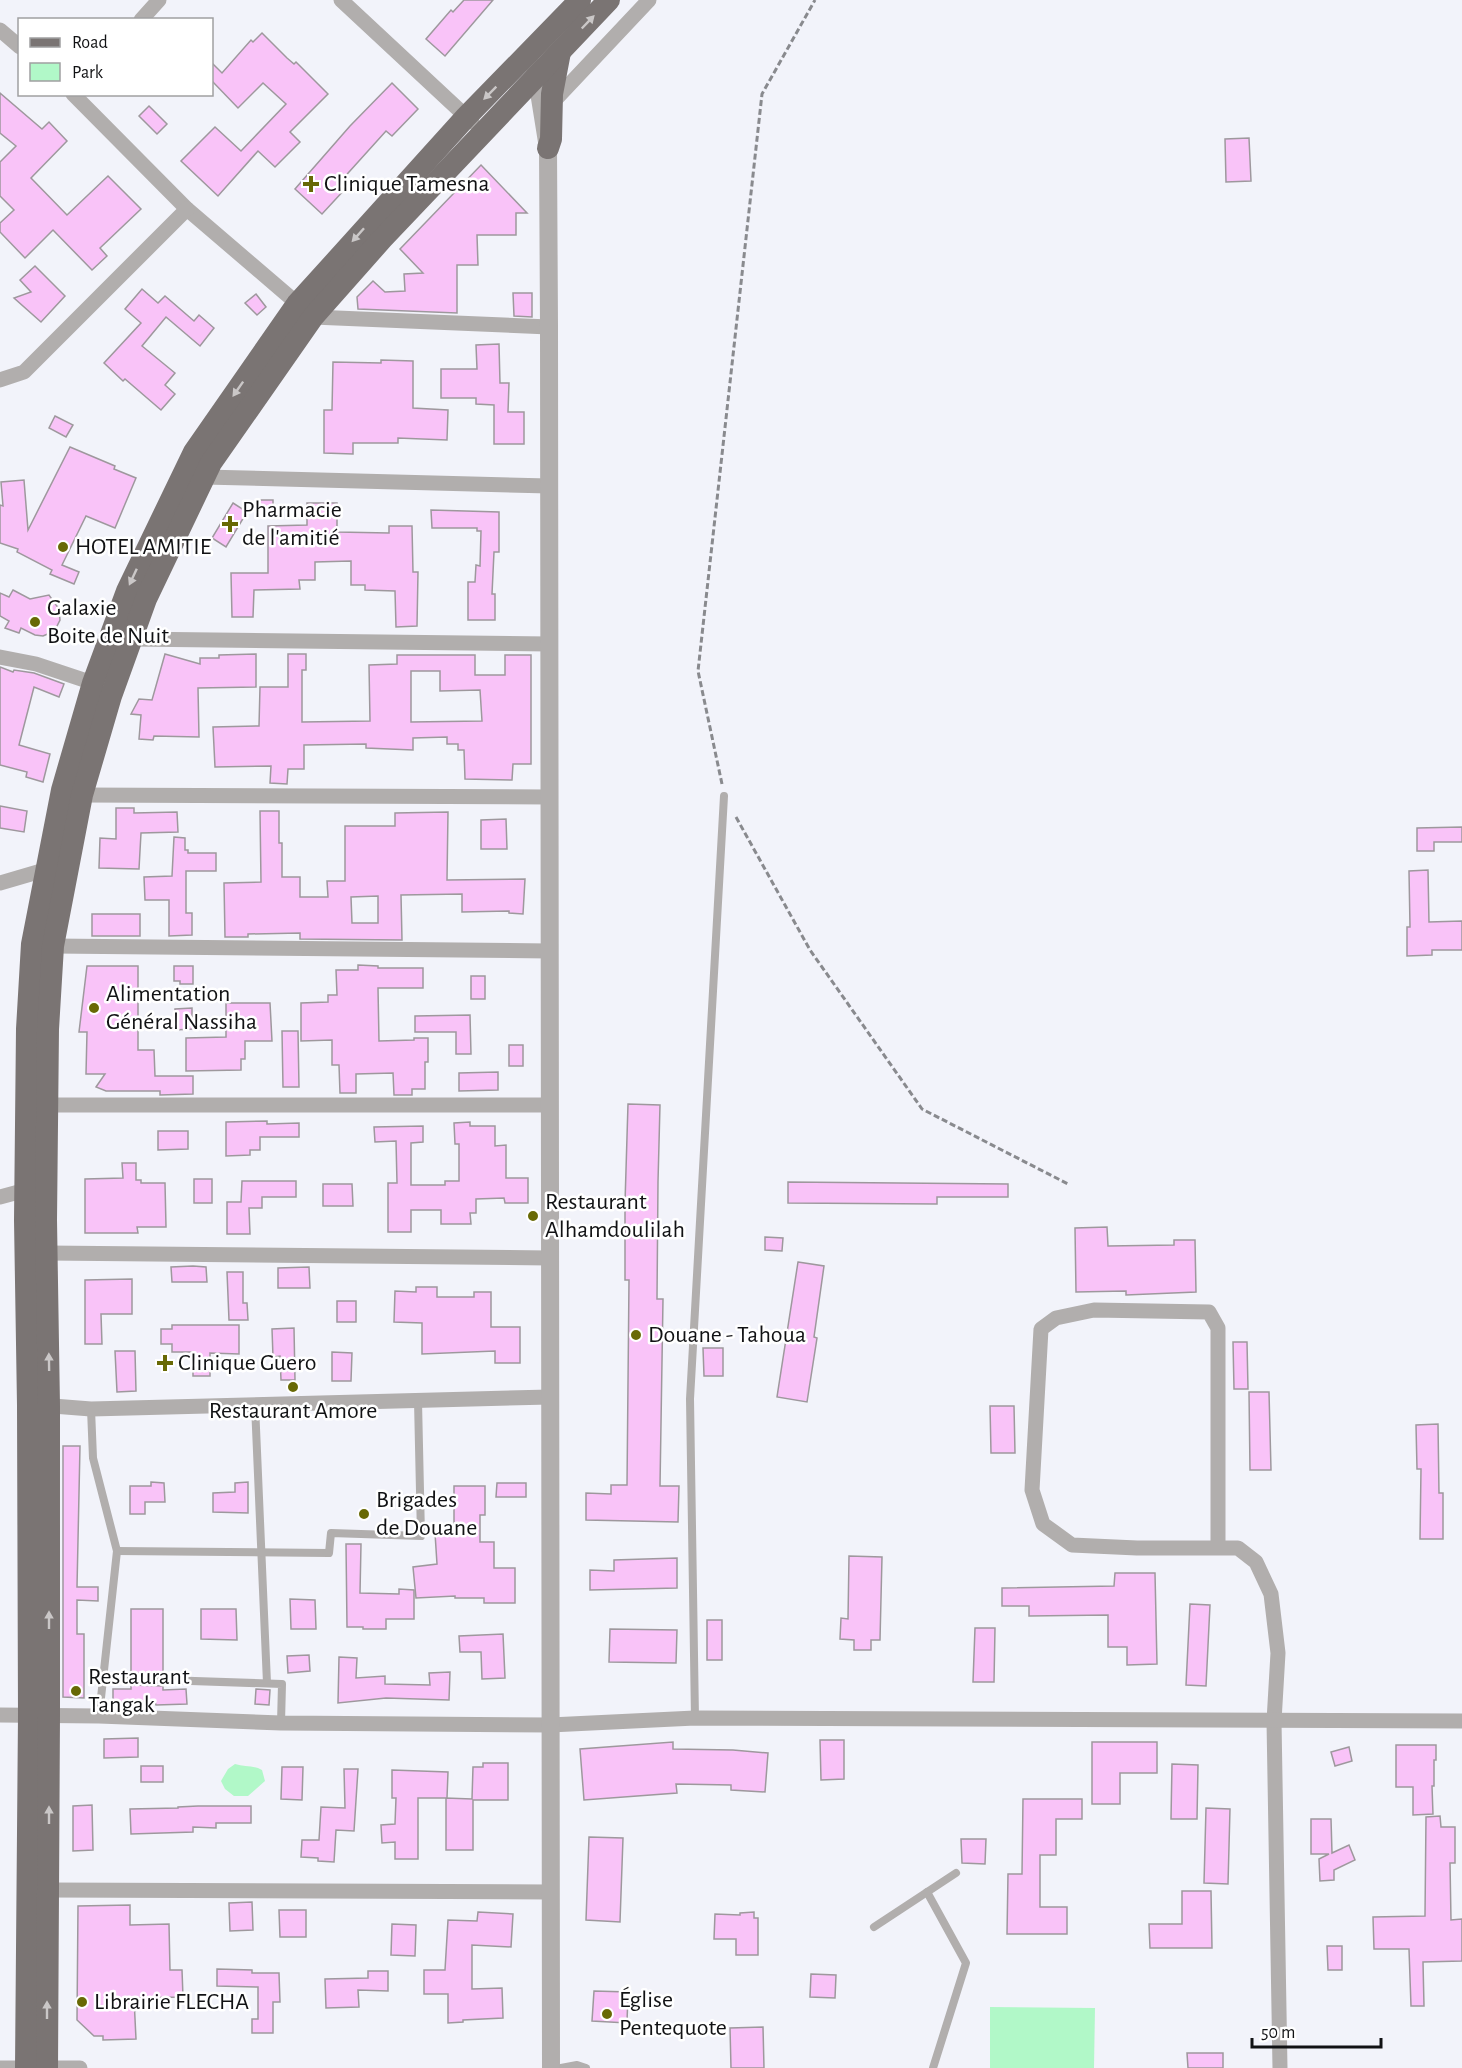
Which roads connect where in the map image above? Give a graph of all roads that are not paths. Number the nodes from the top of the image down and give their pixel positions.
1 (159, 0) edge
2 (342, 0) edge
3 (580, 0) edge
4 (609, 0) edge
5 (649, 0) edge
6 (143, 18) edge
7 (2, 37) edge
8 (18, 47) edge
9 (532, 51) junction
10 (560, 51) junction
11 (537, 75) junction
12 (74, 96) edge
13 (552, 103) junction
14 (466, 117) junction
15 (483, 133) junction
16 (548, 148) junction
17 (187, 209) junction
18 (305, 311) junction
19 (549, 327) junction
20 (0, 380) edge
21 (204, 477) junction
22 (549, 486) junction
23 (131, 639) junction
24 (549, 644) junction
25 (0, 657) edge
26 (93, 682) junction
27 (82, 795) junction
28 (724, 796) road end
29 (549, 797) junction
30 (48, 869) junction
31 (0, 883) edge
32 (53, 946) junction
33 (550, 951) junction
34 (37, 1105) junction
35 (550, 1105) junction
36 (26, 1190) junction
37 (0, 1197) edge
38 (47, 1253) junction
39 (550, 1258) junction
40 (550, 1397) junction
41 (418, 1401) junction
42 (39, 1405) junction
43 (255, 1405) junction
44 (91, 1409) junction
45 (1218, 1548) dead end
46 (117, 1551) junction
47 (262, 1553) junction
48 (104, 1678) junction
49 (267, 1683) junction
50 (0, 1715) edge
51 (39, 1715) junction
52 (99, 1716) junction
53 (695, 1718) junction
54 (1274, 1721) junction
55 (1462, 1721) edge
56 (281, 1723) junction
57 (550, 1725) junction
58 (956, 1873) dead end
59 (48, 1890) junction
60 (550, 1892) junction
61 (927, 1892) junction
62 (874, 1927) dead end
63 (0, 2068) edge
64 (26, 2068) edge
65 (47, 2068) edge
66 (80, 2068) edge
67 (550, 2068) edge
68 (561, 2068) edge
69 (586, 2068) edge
70 (933, 2068) edge
71 (1280, 2068) edge

1 - 6 street
2 - 14 street
3 - 9 main road
10 -> 4 main road
5 - 13 street
7 - 8 street
9 - 11 street
9 -> 14 main road
10 - 11 main road
10 - 13 main road
11 - 15 main road
11 - 16 street
12 - 17 street
13 - 16 main road
14 - 15 street
14 -> 18 main road
15 - 18 main road
16 - 19 street
17 - 18 street
17 - 20 street
18 - 19 street
18 - 21 main road
18 -> 26 main road
19 - 22 street
21 - 22 street
21 - 23 main road
22 - 24 street
23 - 24 street
23 - 27 main road
24 - 29 street
25 - 26 street
26 - 30 main road
27 - 29 street
27 - 32 main road
28 - 53 lane
29 - 33 street
30 - 31 street
30 - 34 main road
32 - 33 street
32 - 34 main road
33 - 35 street
34 - 35 street
34 - 36 main road
34 - 38 main road
35 - 39 street
36 - 37 street
36 - 42 main road
38 - 39 street
42 -> 38 main road
39 - 40 street
40 - 41 street
40 - 57 street
41 - 43 street
41 - 47 lane
42 - 44 street
42 - 51 main road
43 - 44 street
43 - 47 lane
44 - 46 lane
45 - 54 street
46 - 47 lane
46 - 48 lane
47 - 49 lane
48 - 49 lane
48 - 52 lane
49 - 56 lane
50 - 51 street
51 - 52 street
59 -> 51 main road
51 - 64 main road
52 - 56 street
53 - 54 street
53 - 57 street
54 - 55 street
54 - 71 street
56 - 57 street
57 - 60 street
58 - 61 lane
59 - 60 street
65 -> 59 main road
60 - 67 street
61 - 62 lane
61 - 70 lane
63 - 64 street
64 - 65 street
65 - 66 street
68 - 69 lane

